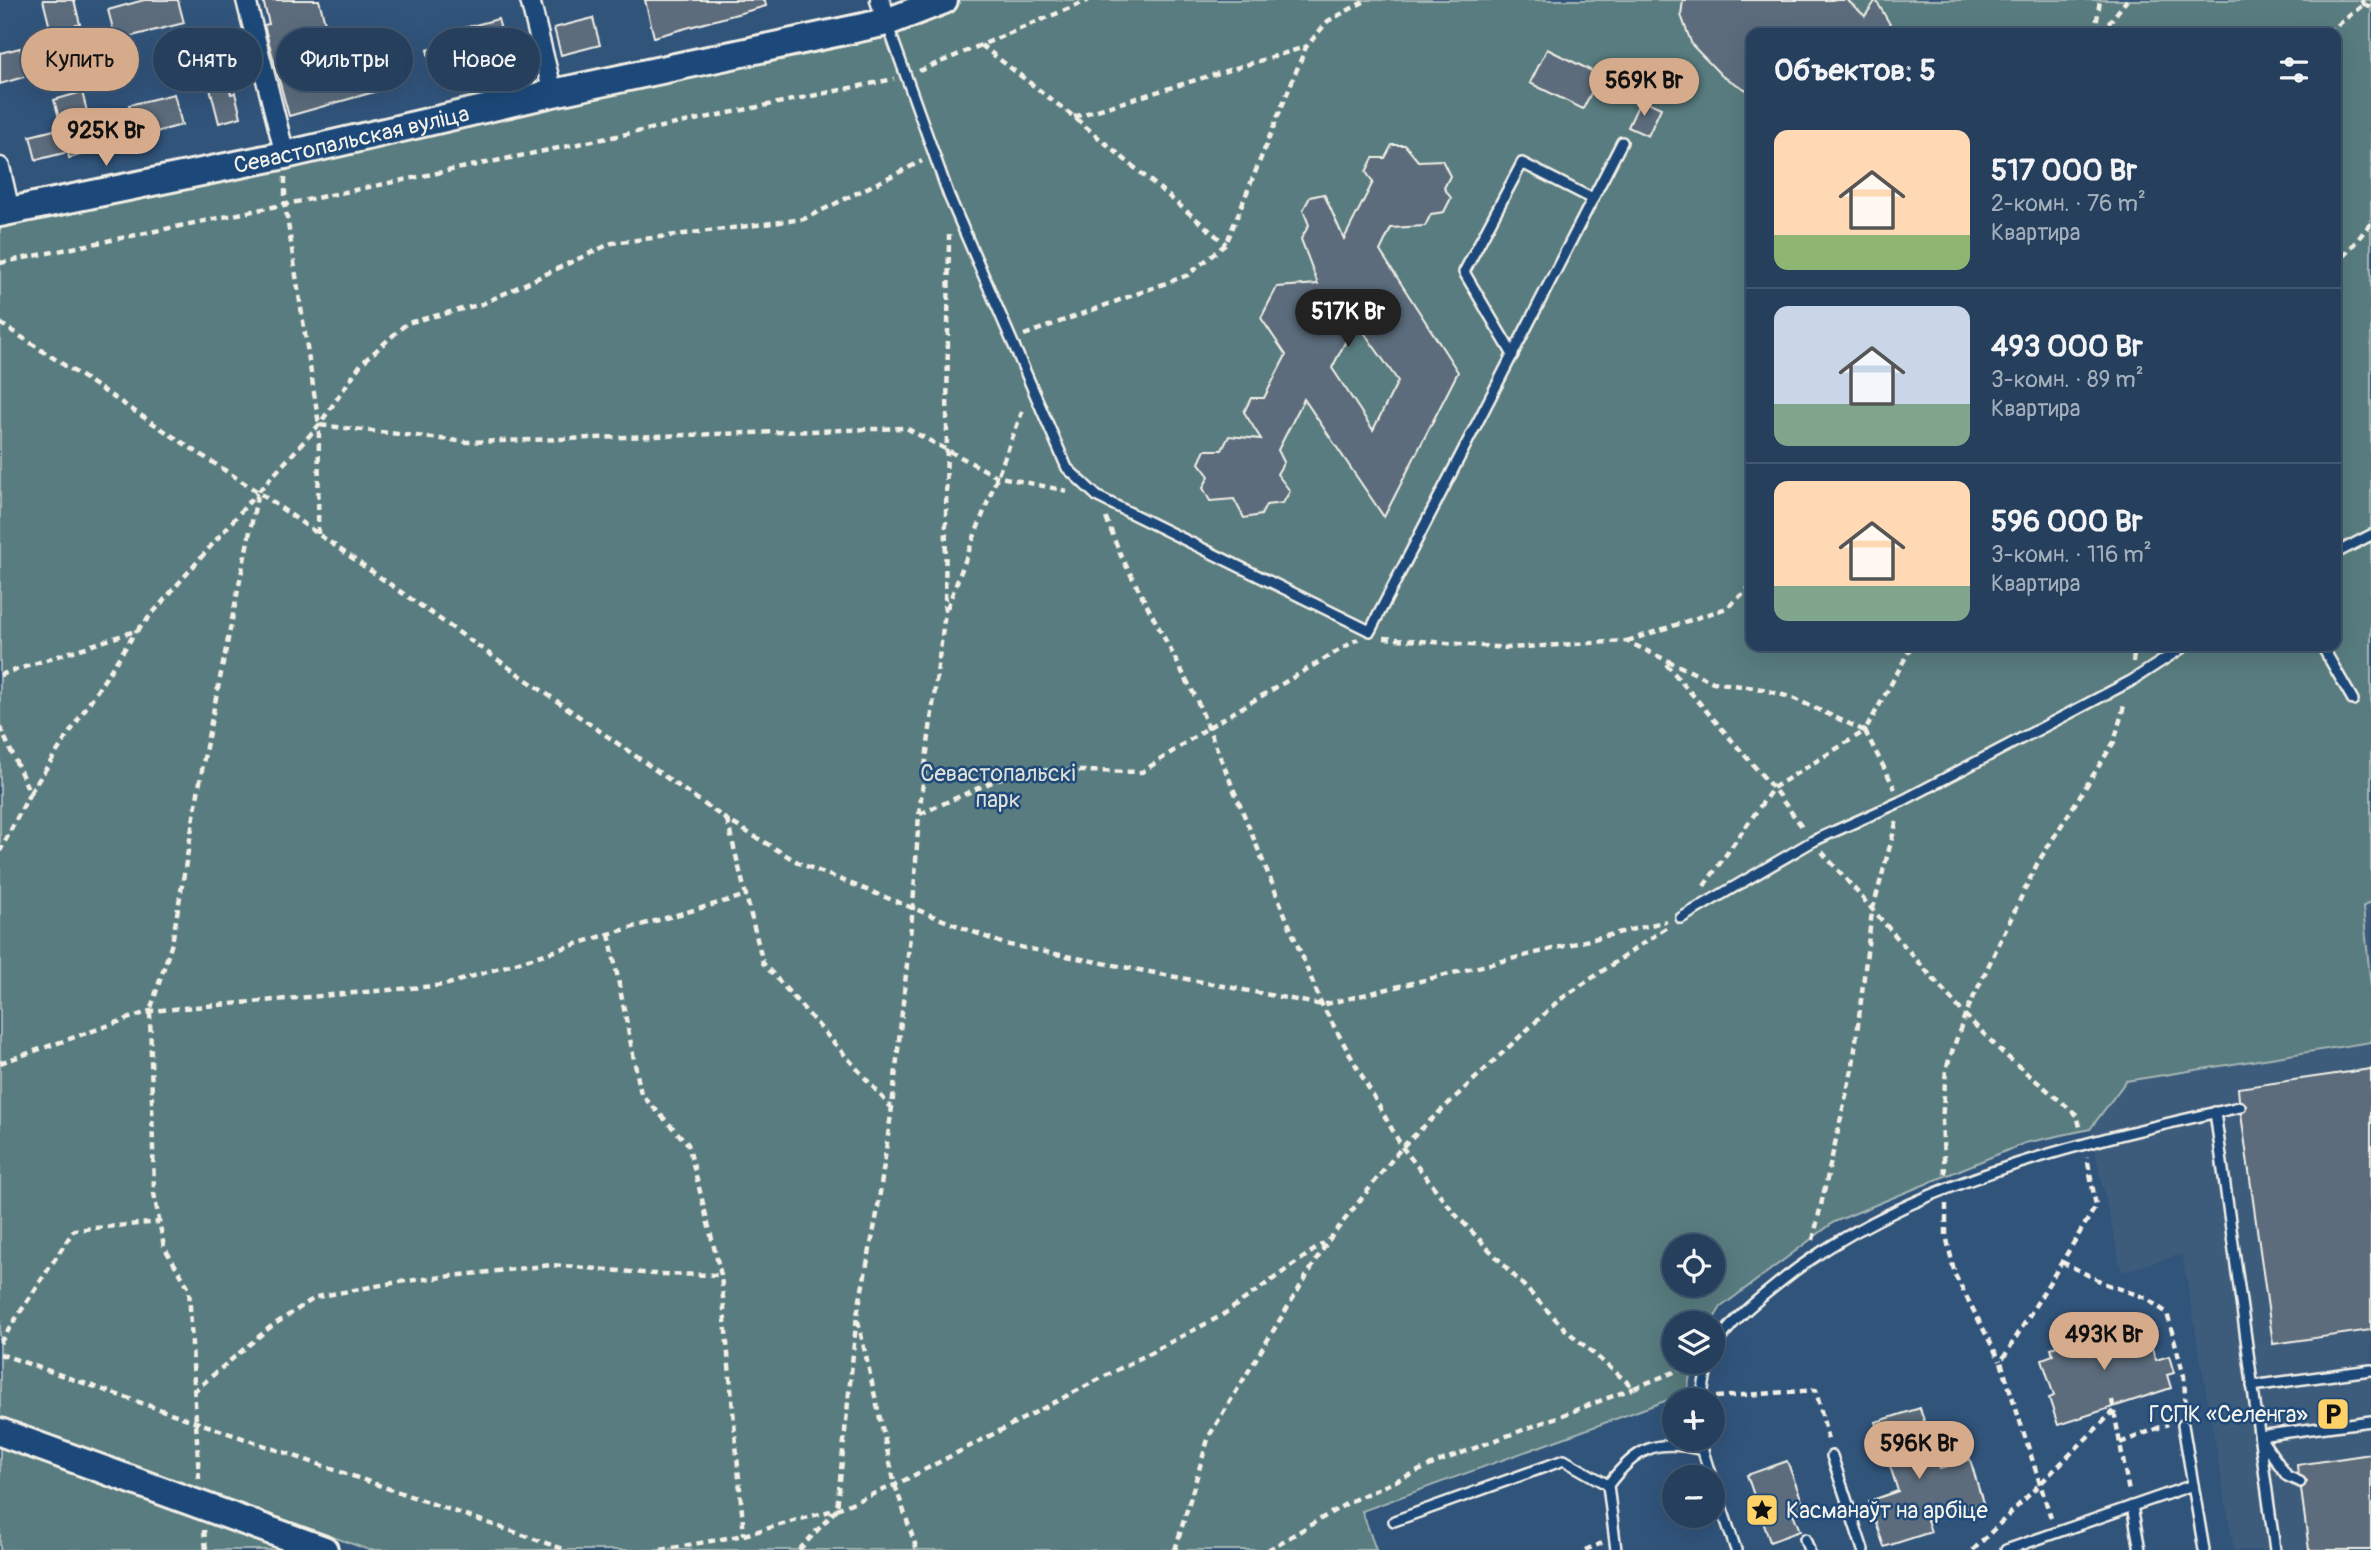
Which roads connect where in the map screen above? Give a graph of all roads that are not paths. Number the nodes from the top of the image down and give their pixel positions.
1 (246, 0) edge
2 (530, 0) edge
3 (944, 0) edge
4 (884, 11) edge
5 (552, 93) junction
6 (1622, 142) dead end
7 (285, 155) junction
8 (0, 167) edge
9 (1593, 199) junction
10 (5, 212) edge
11 (1513, 355) junction
12 (2371, 535) edge
13 (2341, 550) edge
14 (2177, 651) edge
15 (2325, 651) edge
16 (2353, 700) dead end
17 (1681, 918) road end
18 (2240, 1107) dead end
19 (2215, 1112) junction
20 (1725, 1335) edge
21 (2371, 1370) edge
22 (2252, 1386) junction
23 (2181, 1421) road end
24 (2371, 1421) edge
25 (0, 1432) edge
26 (2259, 1436) junction
27 (1662, 1446) edge
28 (1832, 1456) road end
29 (2300, 1482) dead end
30 (1608, 1485) junction
31 (2193, 1485) junction
32 (2132, 1506) junction
33 (1725, 1517) edge
34 (1394, 1521) dead end
35 (1805, 1539) dead end
36 (324, 1550) edge
37 (1616, 1550) edge
38 (1736, 1550) edge
39 (1809, 1550) edge
40 (1863, 1550) edge
41 (2006, 1550) edge
42 (2140, 1550) edge
43 (2204, 1550) edge
44 (2275, 1550) edge

1 - 7 street
2 - 5 street
3 - 4 street, Севастопальская вуліца
4 - 5 street, Севастопальская вуліца
4 - 11 lane
5 - 7 street, Севастопальская вуліца
6 - 9 lane
7 - 10 street, Севастопальская вуліца
8 - 10 street
9 - 11 lane
9 - 11 lane
12 - 13 lane
14 - 17 lane
15 - 16 lane
18 - 19 lane
19 - 20 lane
19 - 22 lane
21 - 22 lane
22 - 26 lane
23 - 31 lane
24 - 26 lane
25 - 36 street
26 - 29 lane
26 - 44 lane
27 - 30 lane
28 - 40 lane
30 - 34 lane
30 - 37 lane
31 - 32 lane
31 - 43 lane
32 - 41 lane
32 - 42 lane
33 - 38 lane
35 - 39 lane

